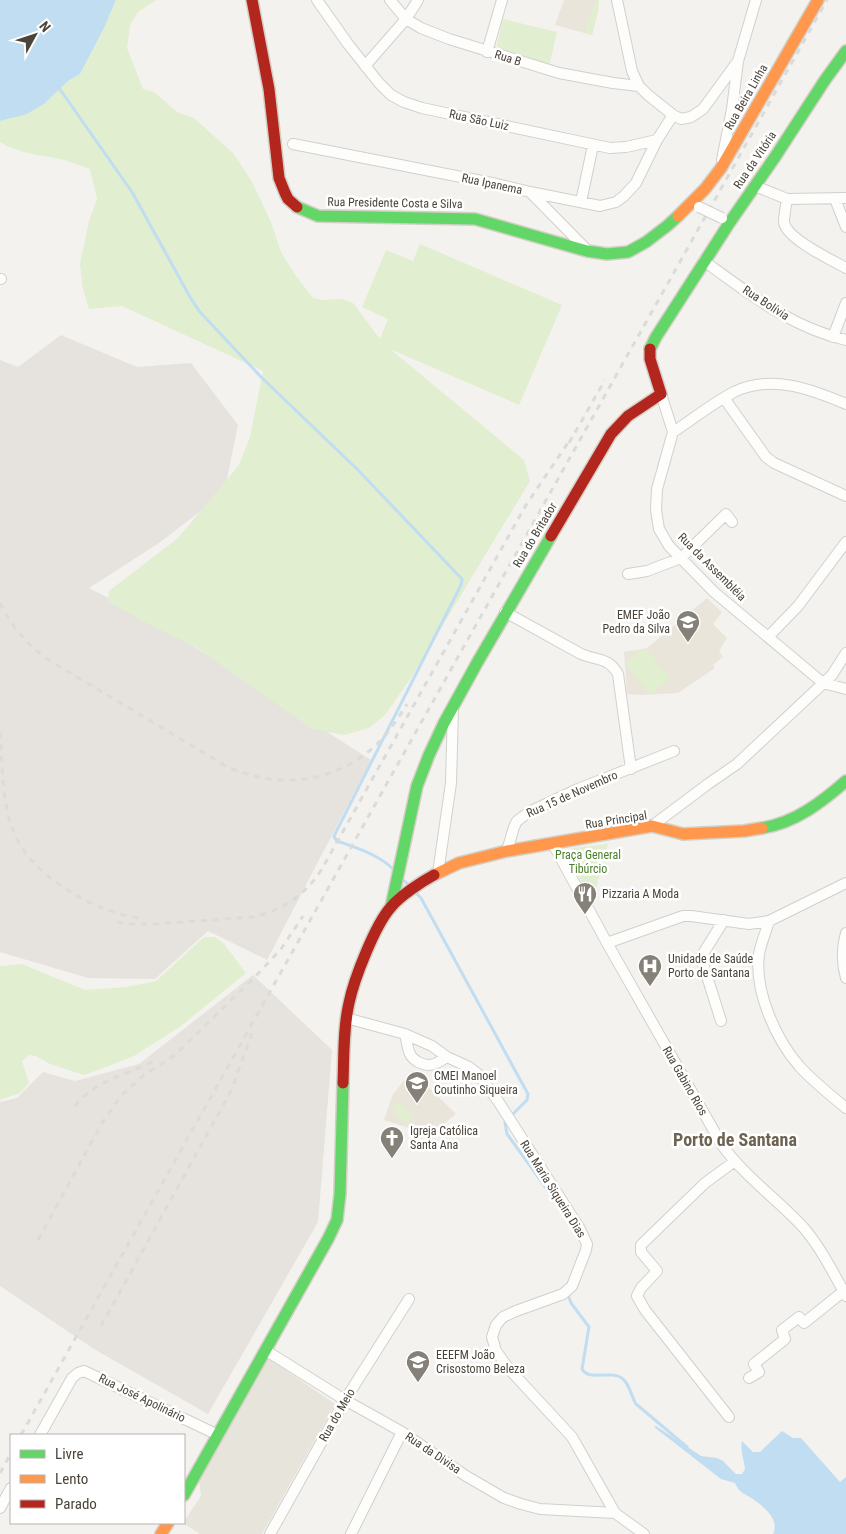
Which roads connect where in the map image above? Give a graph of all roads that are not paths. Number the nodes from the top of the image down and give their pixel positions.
1 (252, 0) edge
2 (317, 0) edge
3 (390, 0) edge
4 (418, 0) edge
5 (502, 0) edge
6 (617, 0) edge
7 (756, 0) edge
8 (818, 0) edge
9 (406, 19) junction
10 (846, 51) edge
11 (487, 52) junction
12 (738, 61) junction
13 (366, 66) junction
14 (639, 86) junction
15 (673, 115) junction
16 (657, 140) junction
17 (293, 144) dead end
18 (594, 145) junction
19 (721, 168) junction
20 (754, 186) junction
21 (530, 192) junction
22 (841, 198) edge
23 (787, 199) junction
24 (581, 202) junction
25 (695, 205) junction
26 (726, 220) junction
27 (846, 226) edge
28 (587, 251) junction
29 (704, 261) junction
30 (846, 268) edge
31 (846, 303) edge
32 (832, 337) junction
33 (846, 340) edge
34 (661, 394) junction
35 (724, 398) junction
36 (846, 404) edge
37 (672, 432) junction
38 (846, 496) edge
39 (732, 522) dead end
40 (846, 542) edge
41 (681, 558) junction
42 (628, 574) dead end
43 (505, 612) junction
44 (768, 637) junction
45 (846, 653) edge
46 (823, 683) junction
47 (846, 689) edge
48 (453, 708) junction
49 (674, 752) dead end
50 (631, 768) junction
51 (846, 781) edge
52 (652, 826) junction
53 (553, 844) junction
54 (507, 851) junction
55 (438, 873) junction
56 (846, 883) edge
57 (392, 907) junction
58 (724, 920) junction
59 (769, 921) junction
60 (846, 932) edge
61 (607, 943) junction
62 (846, 978) edge
63 (346, 1018) junction
64 (721, 1021) dead end
65 (405, 1034) junction
66 (447, 1057) junction
67 (846, 1108) edge
68 (735, 1161) junction
69 (845, 1293) edge
70 (409, 1299) dead end
71 (265, 1350) junction
72 (749, 1378) dead end
73 (345, 1400) junction
74 (729, 1416) dead end
75 (402, 1432) junction
76 (41, 1434) edge
77 (218, 1435) junction
78 (10, 1490) edge
79 (185, 1493) edge
80 (0, 1508) edge
81 (615, 1513) junction
82 (270, 1534) edge
83 (350, 1534) edge
84 (644, 1534) edge

1 - 28 street, Rua Presidente Costa e Silva
2 - 13 street, Rua São Luiz
3 - 9 street, Rua B
4 - 9 street
5 - 11 street
6 - 14 street
7 - 12 street
8 - 19 street, Rua Beira Linha
9 - 11 street, Rua B
9 - 13 street
10 - 20 street, Rua da Vitória
11 - 14 street, Rua B
12 - 15 street
12 - 19 street
13 - 18 street, Rua São Luiz
14 - 15 street
15 - 16 street
16 - 18 street, Rua São Luiz
16 - 24 street, Rua Ipanema
17 - 21 street, Rua Ipanema
18 - 24 street
19 - 25 street, Rua Beira Linha
20 - 23 street
20 - 26 street, Rua da Vitória
21 - 24 street, Rua Ipanema
21 - 28 street
22 - 23 street
22 - 27 street
23 - 30 street
25 - 26 street, bridge
25 - 28 street, Rua Presidente Costa e Silva
26 - 29 street
29 - 32 street, Rua Bolívia
29 - 34 street
31 - 32 street
32 - 33 street, Rua Bolívia
34 - 37 street
34 - 43 street, Rua do Britador
35 - 36 street
35 - 37 street
35 - 38 street
37 - 41 street, Rua da Assembléia
39 - 41 street
40 - 44 street
41 - 42 street
41 - 44 street, Rua da Assembléia
43 - 48 street, Rua do Britador
43 - 50 street, Rua 15 de Novembro
44 - 46 street, Rua da Assembléia
45 - 46 street
46 - 47 street, Rua da Assembléia
46 - 52 street
48 - 55 street, Rua do Britador
48 - 57 street, Rua do Britador
49 - 50 street, Rua 15 de Novembro
50 - 54 street, Rua 15 de Novembro
51 - 52 street, Rua Principal
52 - 53 street, Rua Principal
53 - 54 street, Rua Principal
53 - 61 street, Rua Gabino Rios
54 - 55 street, Rua Principal
55 - 57 street, Rua Principal
56 - 59 street
57 - 63 street
58 - 59 street
58 - 61 street
58 - 64 street
59 - 67 street
60 - 62 street
61 - 68 street, Rua Gabino Rios
63 - 65 street, Rua Maria Siqueira Dias
63 - 71 street
65 - 66 street, Rua Maria Siqueira Dias
65 - 66 street
66 - 81 street, Rua Maria Siqueira Dias
68 - 69 street, Rua Gabino Rios
68 - 74 street
69 - 72 street
70 - 73 street, Rua do Meio
71 - 73 street, Rua da Divisa
71 - 77 street
73 - 75 street, Rua da Divisa
73 - 82 street, Rua do Meio
75 - 81 street, Rua da Divisa
75 - 83 street
76 - 77 street, Rua José Apolinário
77 - 79 street
78 - 80 street
81 - 84 street, Rua Maria Siqueira Dias

